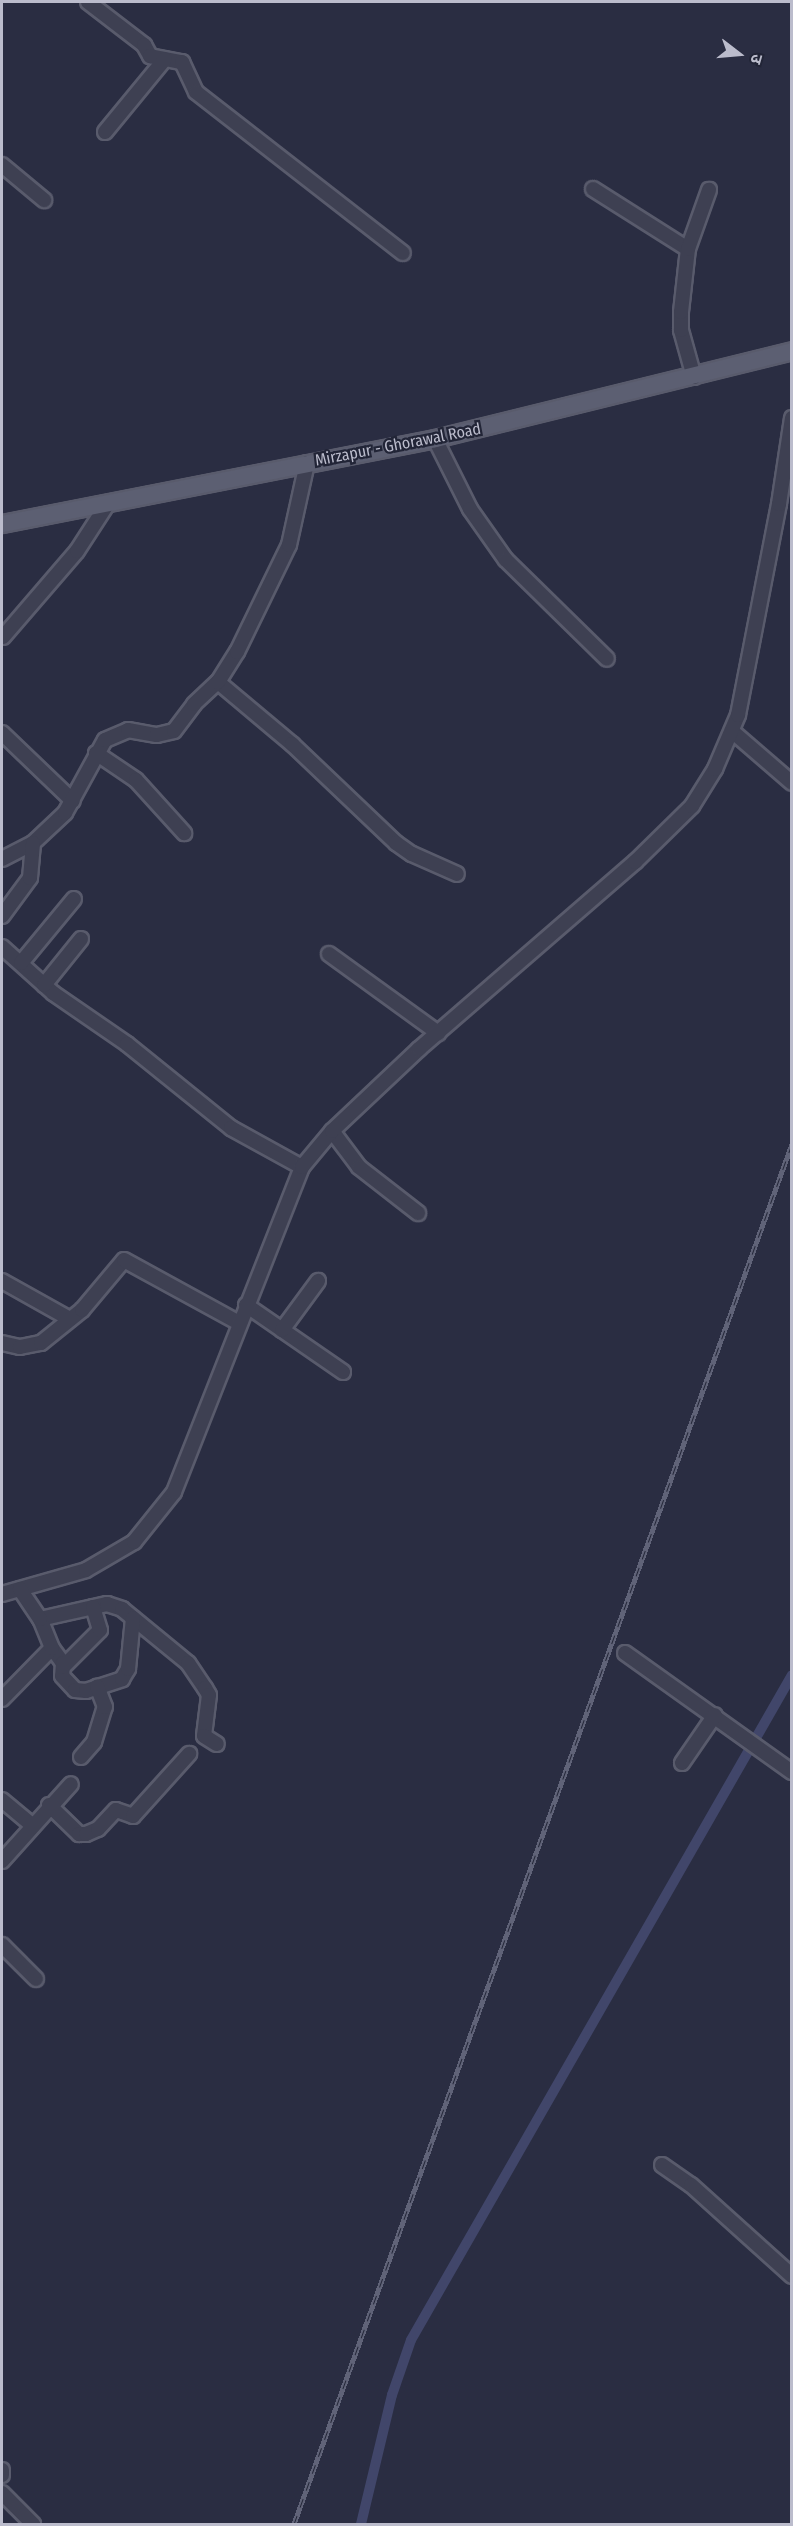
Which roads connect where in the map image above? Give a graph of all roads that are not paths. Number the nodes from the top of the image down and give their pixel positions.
1 (87, 2) edge
2 (165, 59) junction
3 (105, 132) dead end
4 (2, 165) edge
5 (593, 189) dead end
6 (709, 190) dead end
7 (44, 200) dead end
8 (688, 249) junction
9 (403, 253) dead end
10 (792, 351) edge
11 (694, 376) junction
12 (792, 418) edge
13 (435, 439) junction
14 (307, 463) junction
15 (108, 503) junction
16 (2, 524) edge
17 (3, 637) dead end
18 (607, 659) dead end
19 (218, 682) junction
20 (2, 734) edge
21 (736, 735) junction
22 (96, 753) junction
23 (792, 783) edge
24 (73, 801) junction
25 (184, 833) dead end
26 (33, 843) junction
27 (2, 859) edge
28 (457, 874) dead end
29 (74, 900) dead end
30 (2, 916) edge
31 (81, 939) dead end
32 (2, 947) edge
33 (329, 954) dead end
34 (21, 963) junction
35 (44, 985) junction
36 (438, 1033) junction
37 (335, 1135) junction
38 (302, 1167) junction
39 (418, 1213) dead end
40 (2, 1281) edge
41 (318, 1281) dead end
42 (250, 1307) junction
43 (70, 1319) junction
44 (239, 1323) junction
45 (282, 1330) junction
46 (2, 1343) edge
47 (343, 1372) dead end
48 (20, 1589) junction
49 (2, 1594) edge
50 (93, 1607) junction
51 (40, 1618) junction
52 (133, 1618) junction
53 (52, 1648) junction
54 (625, 1653) dead end
55 (63, 1667) junction
56 (98, 1686) junction
57 (2, 1699) edge
58 (715, 1715) junction
59 (217, 1744) dead end
60 (189, 1754) dead end
61 (81, 1757) dead end
62 (682, 1763) dead end
63 (792, 1772) edge
64 (71, 1784) dead end
65 (2, 1800) edge
66 (49, 1806) junction
67 (33, 1826) junction
68 (2, 1861) edge
69 (2, 1945) edge
70 (36, 1979) dead end
71 (662, 2165) dead end
72 (792, 2276) edge
73 (2, 2469) edge
74 (2, 2475) edge
75 (2, 2493) edge
76 (33, 2524) edge

1 - 2 street
2 - 3 street
2 - 9 street
4 - 7 street
5 - 8 street
6 - 8 street
8 - 11 street
10 - 11 main road, Mirzapur - Ghorawal Road
11 - 13 main road, Mirzapur - Ghorawal Road
12 - 21 street
13 - 14 main road, Mirzapur - Ghorawal Road
13 - 18 street
14 - 15 main road, Mirzapur - Ghorawal Road
14 - 19 street
15 - 16 main road, Mirzapur - Ghorawal Road
15 - 17 street
19 - 22 street
19 - 28 street
20 - 24 street
21 - 23 street
21 - 36 street
22 - 24 street
22 - 25 street
24 - 26 street
26 - 27 street
26 - 30 street
29 - 34 street
31 - 35 street
32 - 34 street
33 - 36 street
34 - 35 street
35 - 38 street
36 - 37 street
37 - 38 street
37 - 39 street
38 - 42 street
40 - 43 street
41 - 45 street
42 - 44 street
42 - 45 street
43 - 44 street
43 - 46 street
44 - 48 street
45 - 47 street
48 - 49 street
48 - 51 street
50 - 51 street
50 - 52 street
50 - 55 street
51 - 53 street
52 - 56 street
52 - 59 street
53 - 55 street
53 - 57 street
54 - 58 street
55 - 56 street
56 - 61 street
58 - 62 street
58 - 63 street
60 - 66 street
64 - 66 street
65 - 67 street
66 - 67 street
67 - 68 street
69 - 70 street
71 - 72 street
73 - 74 street
75 - 76 street

